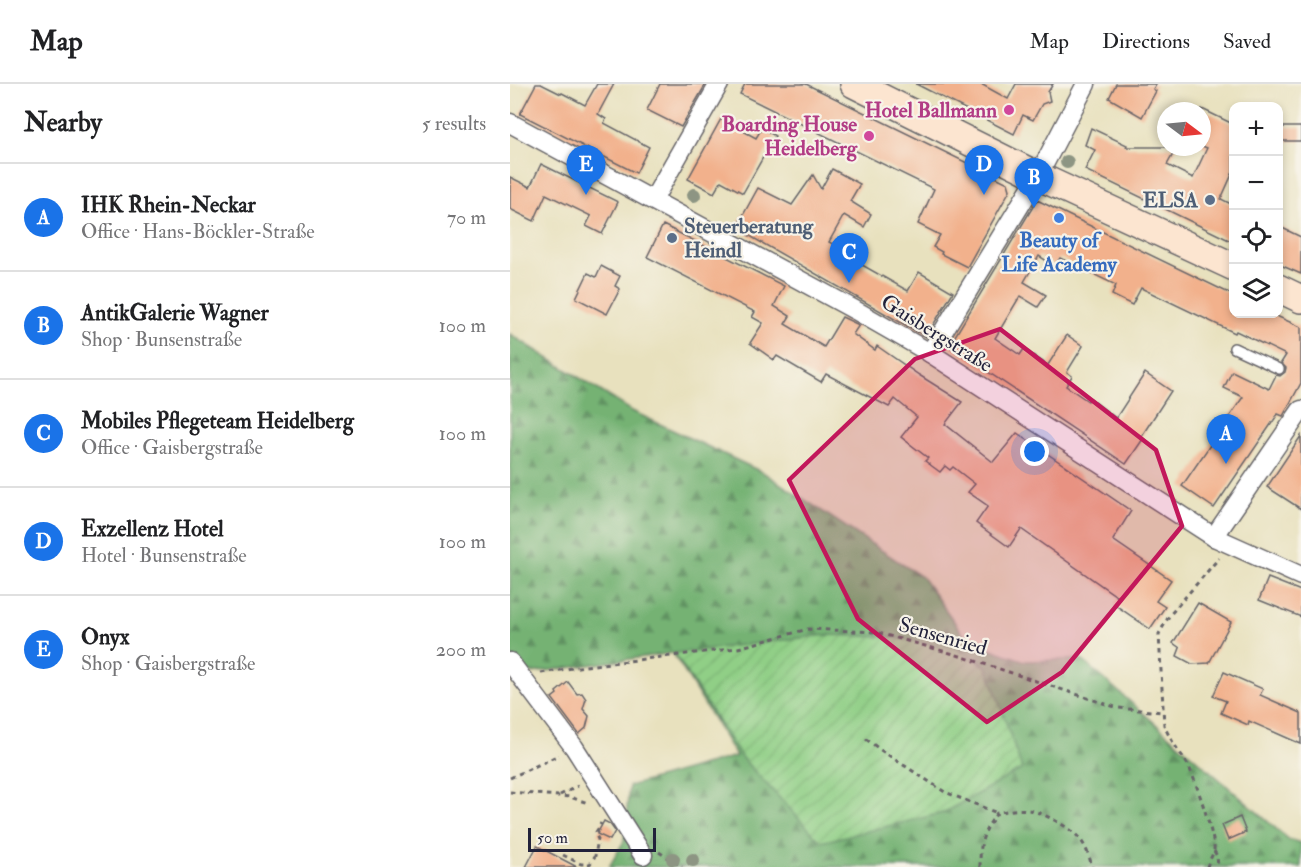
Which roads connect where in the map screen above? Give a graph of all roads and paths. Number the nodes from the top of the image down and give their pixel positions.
1 (719, 84) edge
2 (854, 84) edge
3 (1086, 84) edge
4 (510, 123) edge
5 (1038, 176) junction
6 (653, 200) junction
7 (1229, 265) edge
8 (1283, 290) edge
9 (1301, 299) edge
10 (1234, 348) dead end
11 (930, 353) junction
12 (1279, 369) dead end
13 (1301, 410) edge
14 (1214, 537) junction
15 (1231, 546) junction
16 (1301, 576) edge
17 (510, 662) edge
18 (522, 676) junction
19 (1162, 712) junction
20 (866, 739) dead end
21 (567, 750) dead end
22 (510, 778) edge
23 (587, 781) dead end
24 (510, 792) edge
25 (559, 796) junction
26 (996, 813) junction
27 (610, 815) junction
28 (1214, 851) junction
29 (562, 855) dead end
30 (643, 855) dead end
31 (980, 867) edge
32 (1092, 867) edge
33 (1207, 867) edge
34 (1218, 867) edge

1 - 6 street
2 - 5 main road
3 - 5 street
4 - 6 street, Gaisbergstraße
5 - 7 main road
5 - 11 street
6 - 11 street, Gaisbergstraße
8 - 9 main road
10 - 12 lane
11 - 14 street, Gaisbergstraße
13 - 14 street
14 - 15 street, Gaisbergstraße
15 - 16 street, Gaisbergstraße
15 - 19 path
17 - 18 street
18 - 19 path, Sensenried
18 - 27 street
19 - 28 path
20 - 26 path
21 - 22 path
23 - 25 path
24 - 25 path
25 - 27 path
26 - 31 path
26 - 32 path
27 - 29 path
27 - 30 street
28 - 33 path
28 - 34 path

